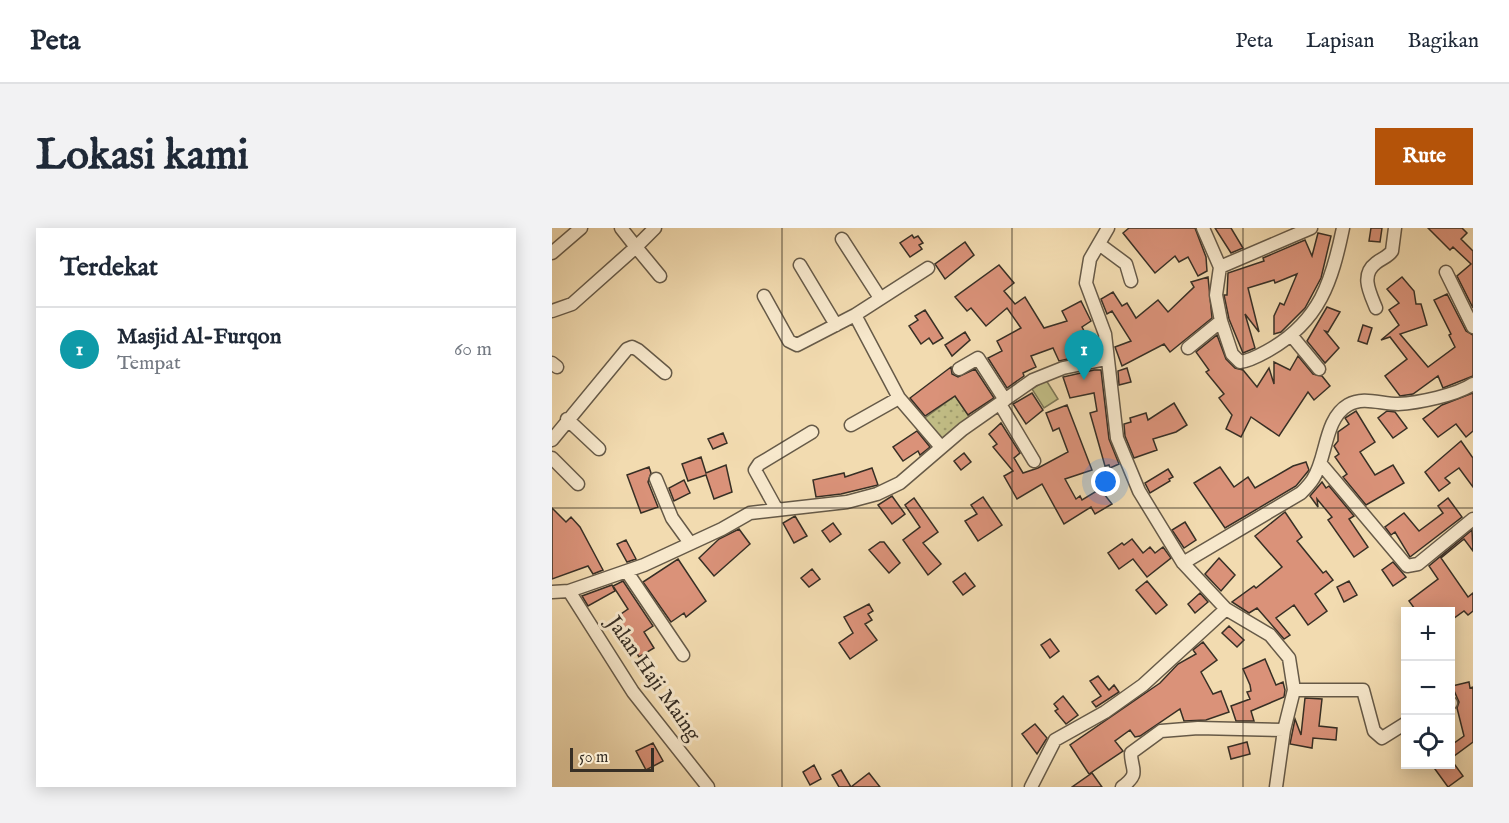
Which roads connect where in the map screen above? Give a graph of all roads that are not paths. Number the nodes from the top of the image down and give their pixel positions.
1 (581, 228) edge
2 (621, 228) edge
3 (655, 228) edge
4 (1108, 228) edge
5 (1203, 228) edge
6 (1311, 228) edge
7 (1343, 228) edge
8 (1395, 228) edge
9 (842, 239) dead end
10 (1099, 244) junction
11 (636, 247) junction
12 (552, 253) edge
13 (800, 265) dead end
14 (1220, 267) junction
15 (928, 268) dead end
16 (1446, 273) dead end
17 (660, 276) dead end
18 (1131, 281) dead end
19 (764, 296) dead end
20 (880, 298) junction
21 (554, 307) edge
22 (1376, 308) dead end
23 (855, 315) junction
24 (1221, 321) junction
25 (836, 325) junction
26 (1473, 327) edge
27 (1291, 335) junction
28 (1188, 348) dead end
29 (1106, 358) junction
30 (959, 369) dead end
31 (1319, 369) dead end
32 (665, 374) dead end
33 (1473, 384) edge
34 (899, 398) junction
35 (1003, 402) junction
36 (567, 419) junction
37 (851, 425) dead end
38 (812, 432) dead end
39 (552, 440) edge
40 (941, 447) junction
41 (600, 449) dead end
42 (552, 458) edge
43 (1034, 461) dead end
44 (1321, 464) junction
45 (656, 479) dead end
46 (578, 484) dead end
47 (777, 510) junction
48 (1473, 519) edge
49 (690, 543) junction
50 (1183, 563) junction
51 (627, 572) junction
52 (568, 591) junction
53 (552, 592) edge
54 (1226, 609) junction
55 (683, 655) dead end
56 (1294, 690) junction
57 (1401, 726) edge
58 (1284, 730) junction
59 (708, 787) edge
60 (1031, 787) edge
61 (1122, 787) edge
62 (1276, 787) edge

1 - 12 street
2 - 11 street
3 - 11 street
4 - 10 street
5 - 14 street
6 - 14 street
7 - 27 street
8 - 22 street
9 - 20 street
10 - 18 street
10 - 29 street
11 - 17 street
11 - 21 street
13 - 25 street
14 - 24 street
15 - 20 street
16 - 26 street
19 - 25 street
20 - 23 street
23 - 25 street
23 - 34 street
24 - 27 street
24 - 28 street
27 - 31 street
29 - 35 street
29 - 50 street
30 - 35 street
32 - 36 street
33 - 44 street
34 - 37 street
34 - 40 street
35 - 40 street
35 - 43 street
36 - 39 street
36 - 41 street
38 - 47 street
40 - 47 street
42 - 46 street
44 - 48 street
44 - 50 street
45 - 49 street
47 - 49 street
49 - 51 street
50 - 54 street
51 - 52 street
51 - 55 street
52 - 53 street
52 - 59 street, Jalan Haji Maing
54 - 56 street
54 - 60 street
56 - 57 street
56 - 58 street
58 - 61 street
58 - 62 street

